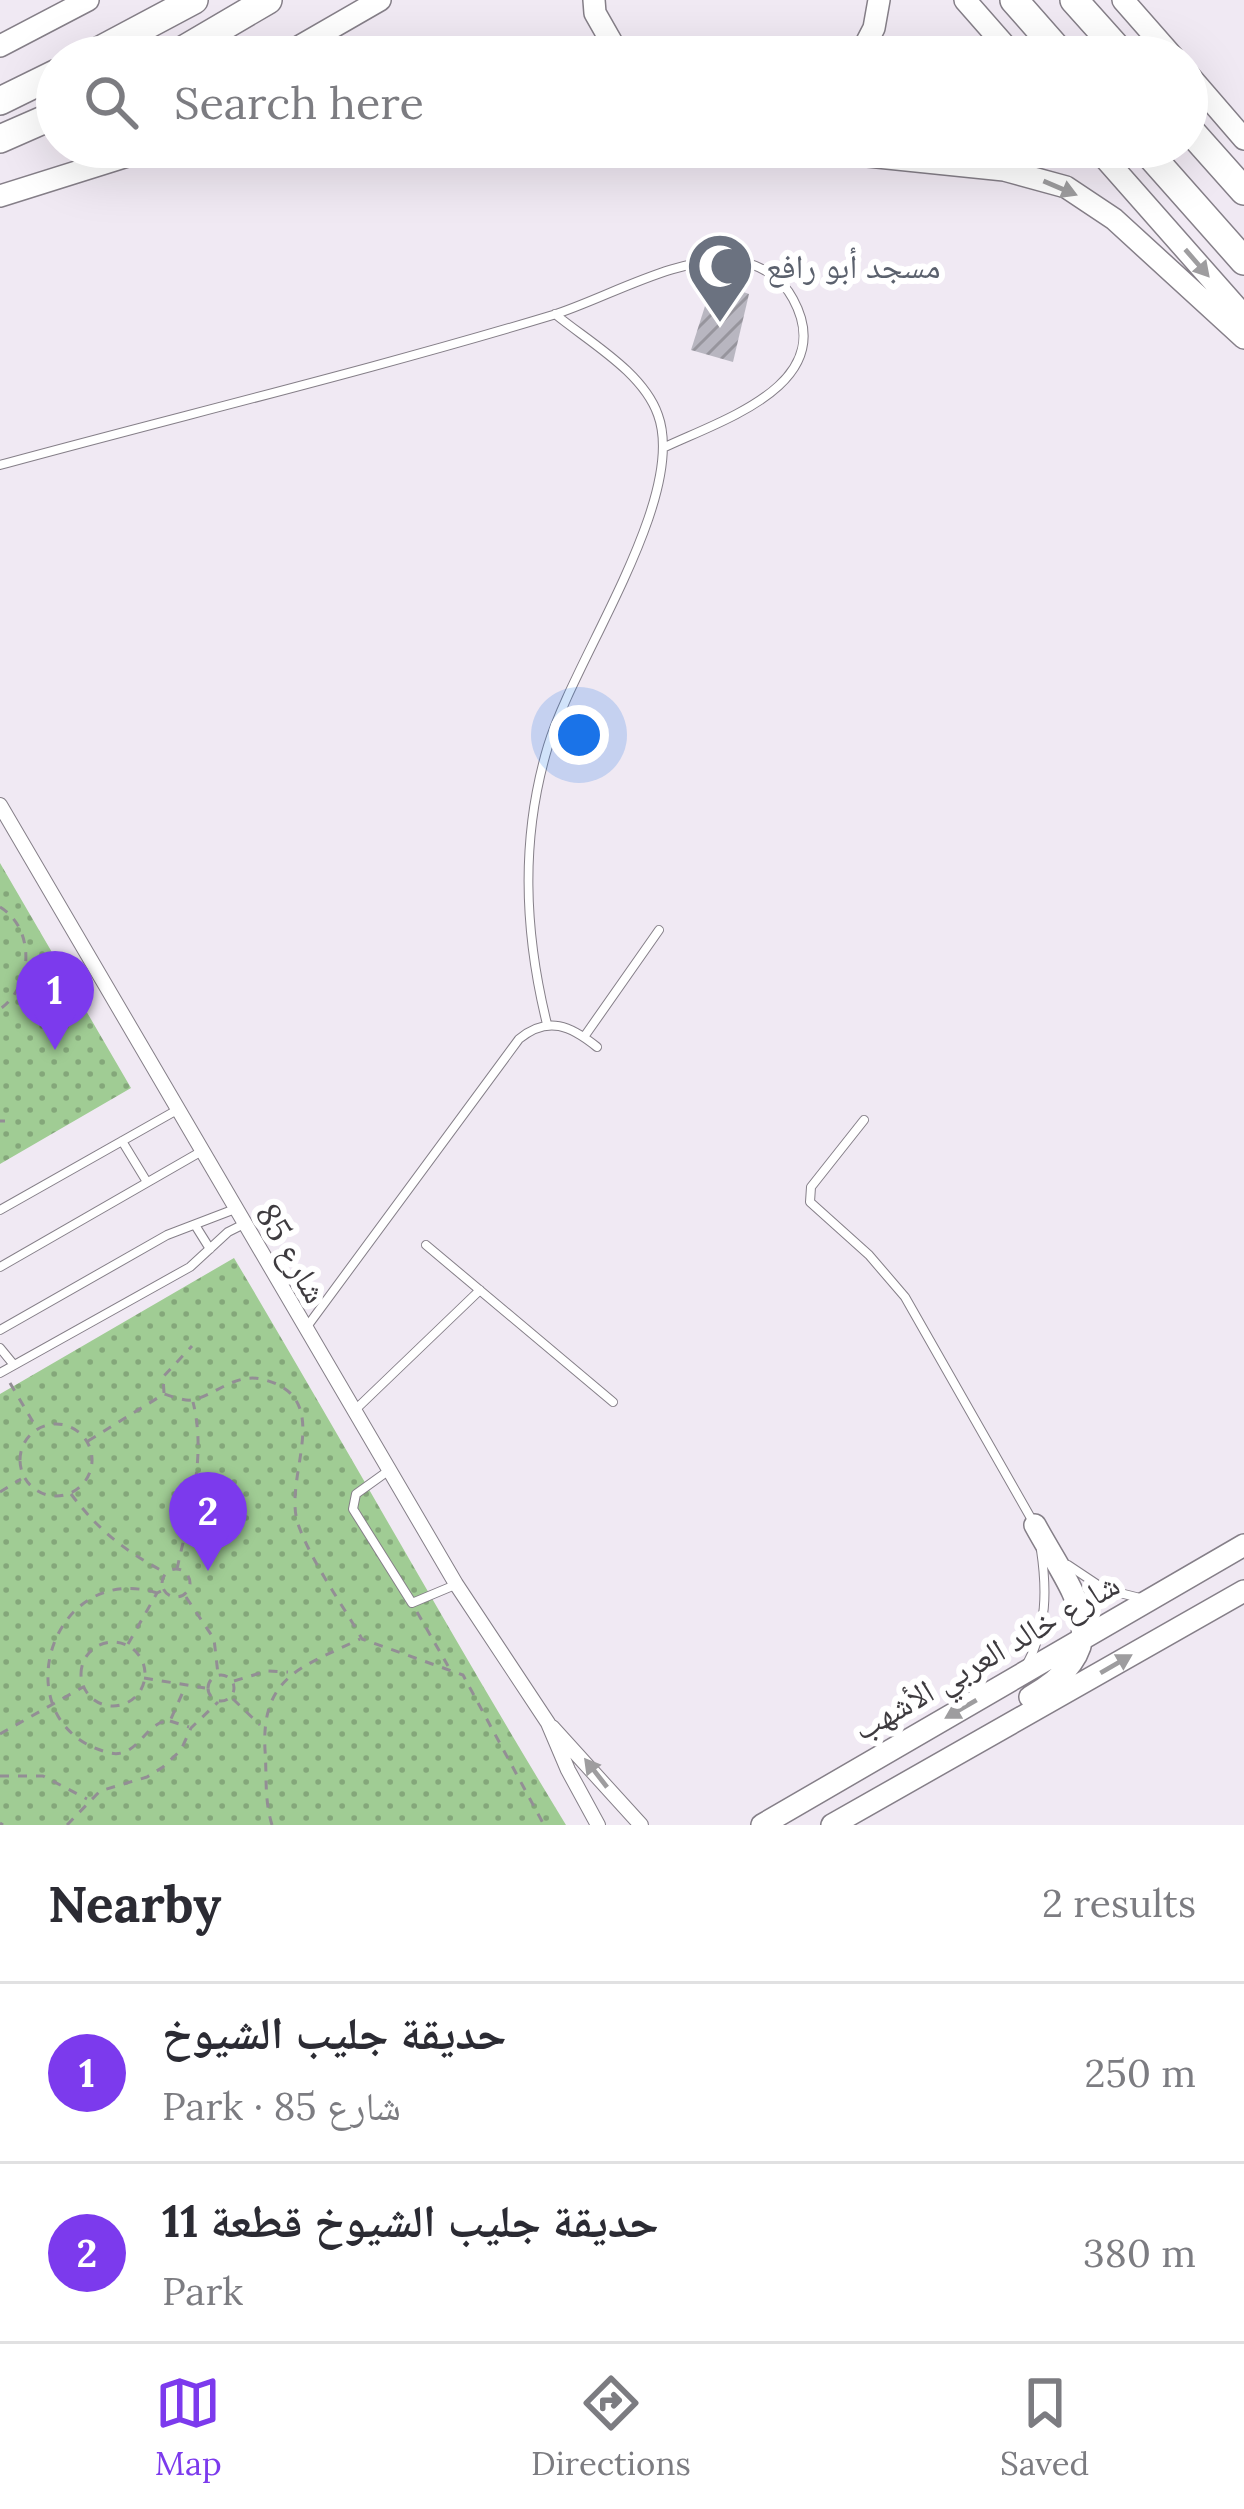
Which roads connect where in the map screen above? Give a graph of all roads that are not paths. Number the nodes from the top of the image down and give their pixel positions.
1 (61, 0) edge
2 (88, 0) edge
3 (194, 0) edge
4 (268, 0) edge
5 (380, 0) edge
6 (594, 0) edge
7 (879, 0) edge
8 (964, 0) edge
9 (1014, 0) edge
10 (1074, 0) edge
11 (1123, 0) edge
12 (0, 36) edge
13 (126, 36) edge
14 (207, 36) edge
15 (317, 36) edge
16 (608, 36) edge
17 (870, 36) edge
18 (997, 36) edge
19 (1046, 36) edge
20 (1106, 36) edge
21 (1155, 36) edge
22 (0, 46) edge
23 (36, 83) edge
24 (1208, 97) edge
25 (0, 100) edge
26 (36, 123) edge
27 (0, 139) edge
28 (1244, 139) edge
29 (1208, 151) edge
30 (61, 168) edge
31 (88, 168) edge
32 (985, 168) edge
33 (1114, 168) edge
34 (1162, 168) edge
35 (1244, 191) edge
36 (3, 194) edge
37 (1244, 261) edge
38 (555, 314) junction
39 (1244, 316) edge
40 (1244, 338) edge
41 (663, 448) junction
42 (0, 465) edge
43 (0, 805) edge
44 (659, 930) dead end
45 (547, 1024) junction
46 (584, 1036) junction
47 (597, 1047) dead end
48 (178, 1110) junction
49 (864, 1120) dead end
50 (122, 1141) junction
51 (202, 1151) junction
52 (147, 1182) junction
53 (235, 1209) junction
54 (0, 1210) edge
55 (244, 1224) junction
56 (195, 1225) junction
57 (426, 1245) dead end
58 (210, 1251) junction
59 (0, 1267) edge
60 (479, 1290) junction
61 (305, 1329) junction
62 (0, 1330) edge
63 (0, 1348) edge
64 (14, 1365) junction
65 (1, 1373) edge
66 (613, 1402) dead end
67 (354, 1411) junction
68 (389, 1470) junction
69 (1035, 1525) junction
70 (1244, 1545) edge
71 (457, 1584) junction
72 (1244, 1591) edge
73 (1153, 1598) junction
74 (1084, 1637) junction
75 (1019, 1675) junction
76 (548, 1723) junction
77 (912, 1780) junction
78 (598, 1825) edge
79 (641, 1825) edge
80 (762, 1825) edge
81 (832, 1825) edge

1 - 12 main road
2 - 22 main road
3 - 13 highway
4 - 14 highway
5 - 15 main road
6 - 16 main road
7 - 17 main road
8 - 18 main road
9 - 19 highway
10 - 20 highway
11 - 21 main road
23 - 25 highway
24 - 28 main road
26 - 27 highway
29 - 35 highway
30 - 36 main road
31 - 36 main road
32 -> 40 main road
33 -> 39 main road
34 - 37 highway
38 - 41 lane
38 - 41 lane
38 - 42 lane
41 - 45 lane
43 - 48 street, شارع 85
44 - 46 lane
45 - 46 lane
45 - 61 lane
46 - 47 lane
48 - 50 lane
48 - 51 street, شارع 85
49 - 69 lane
50 - 52 lane
50 - 54 lane
51 - 52 lane
51 - 53 street, شارع 85
52 - 59 lane
53 - 55 street, شارع 85
53 - 56 lane
55 - 58 lane
55 - 61 street, شارع 85
56 - 58 lane
56 - 62 lane
57 - 60 lane
58 - 64 lane
60 - 66 lane
60 - 67 lane
61 - 67 street, شارع 85
63 - 64 lane
64 - 65 lane
67 - 68 street, شارع 85
68 - 71 street, شارع 85
68 - 71 lane
69 - 73 lane
69 - 74 main road
69 - 75 lane
70 - 73 main road, شارع خالد العربي الأشهب
71 - 76 street, شارع 85
77 -> 72 main road
73 - 74 main road, شارع خالد العربي الأشهب
74 - 75 main road, شارع خالد العربي الأشهب
74 - 77 main road
75 -> 80 main road, شارع خالد العربي الأشهب
76 - 78 street, شارع 85
79 -> 76 street, شارع 85
77 - 81 main road

